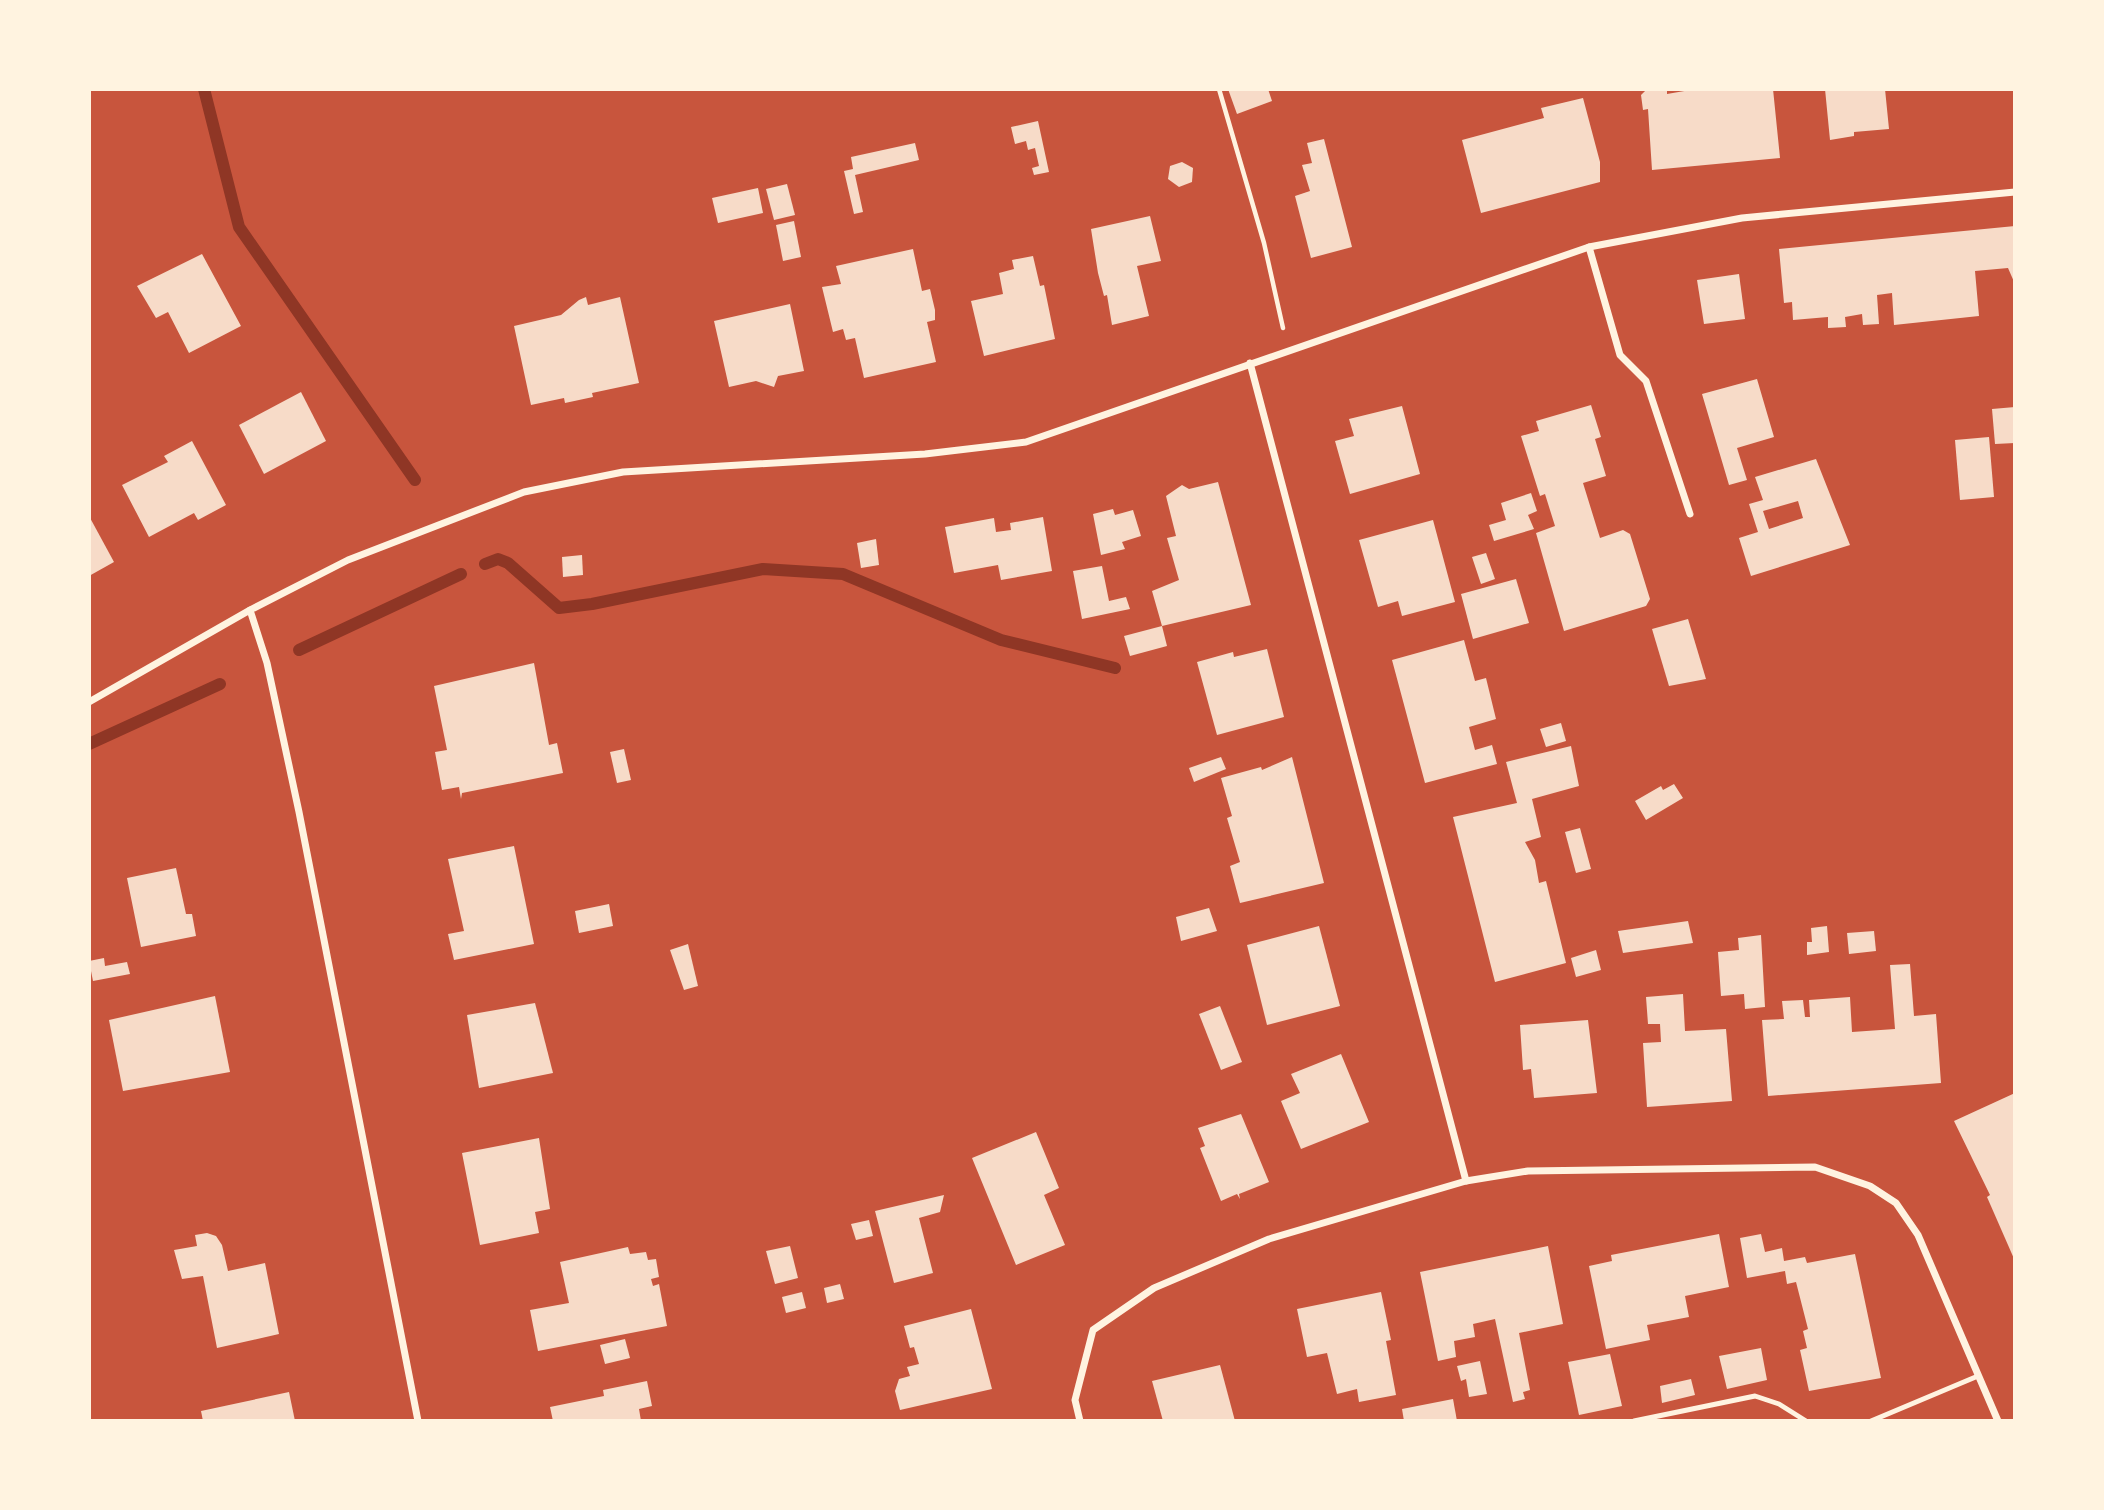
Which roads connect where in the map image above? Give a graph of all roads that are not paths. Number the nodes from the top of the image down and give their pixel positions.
1 (2015, 192) edge
2 (1589, 247) junction
3 (1250, 363) junction
4 (1690, 514) dead end
5 (250, 610) junction
6 (89, 702) edge
7 (1466, 1181) junction
8 (1978, 1376) junction
9 (418, 1421) edge
10 (1080, 1421) edge
11 (1634, 1421) edge
12 (1805, 1421) edge
13 (1871, 1421) edge
14 (1998, 1421) edge

1 - 2 street
2 - 3 street
2 - 4 street
3 - 5 street
3 - 7 street
5 - 6 street
5 - 9 street
7 - 8 street
7 - 10 street
8 - 13 lane
8 - 14 street
11 - 12 lane

